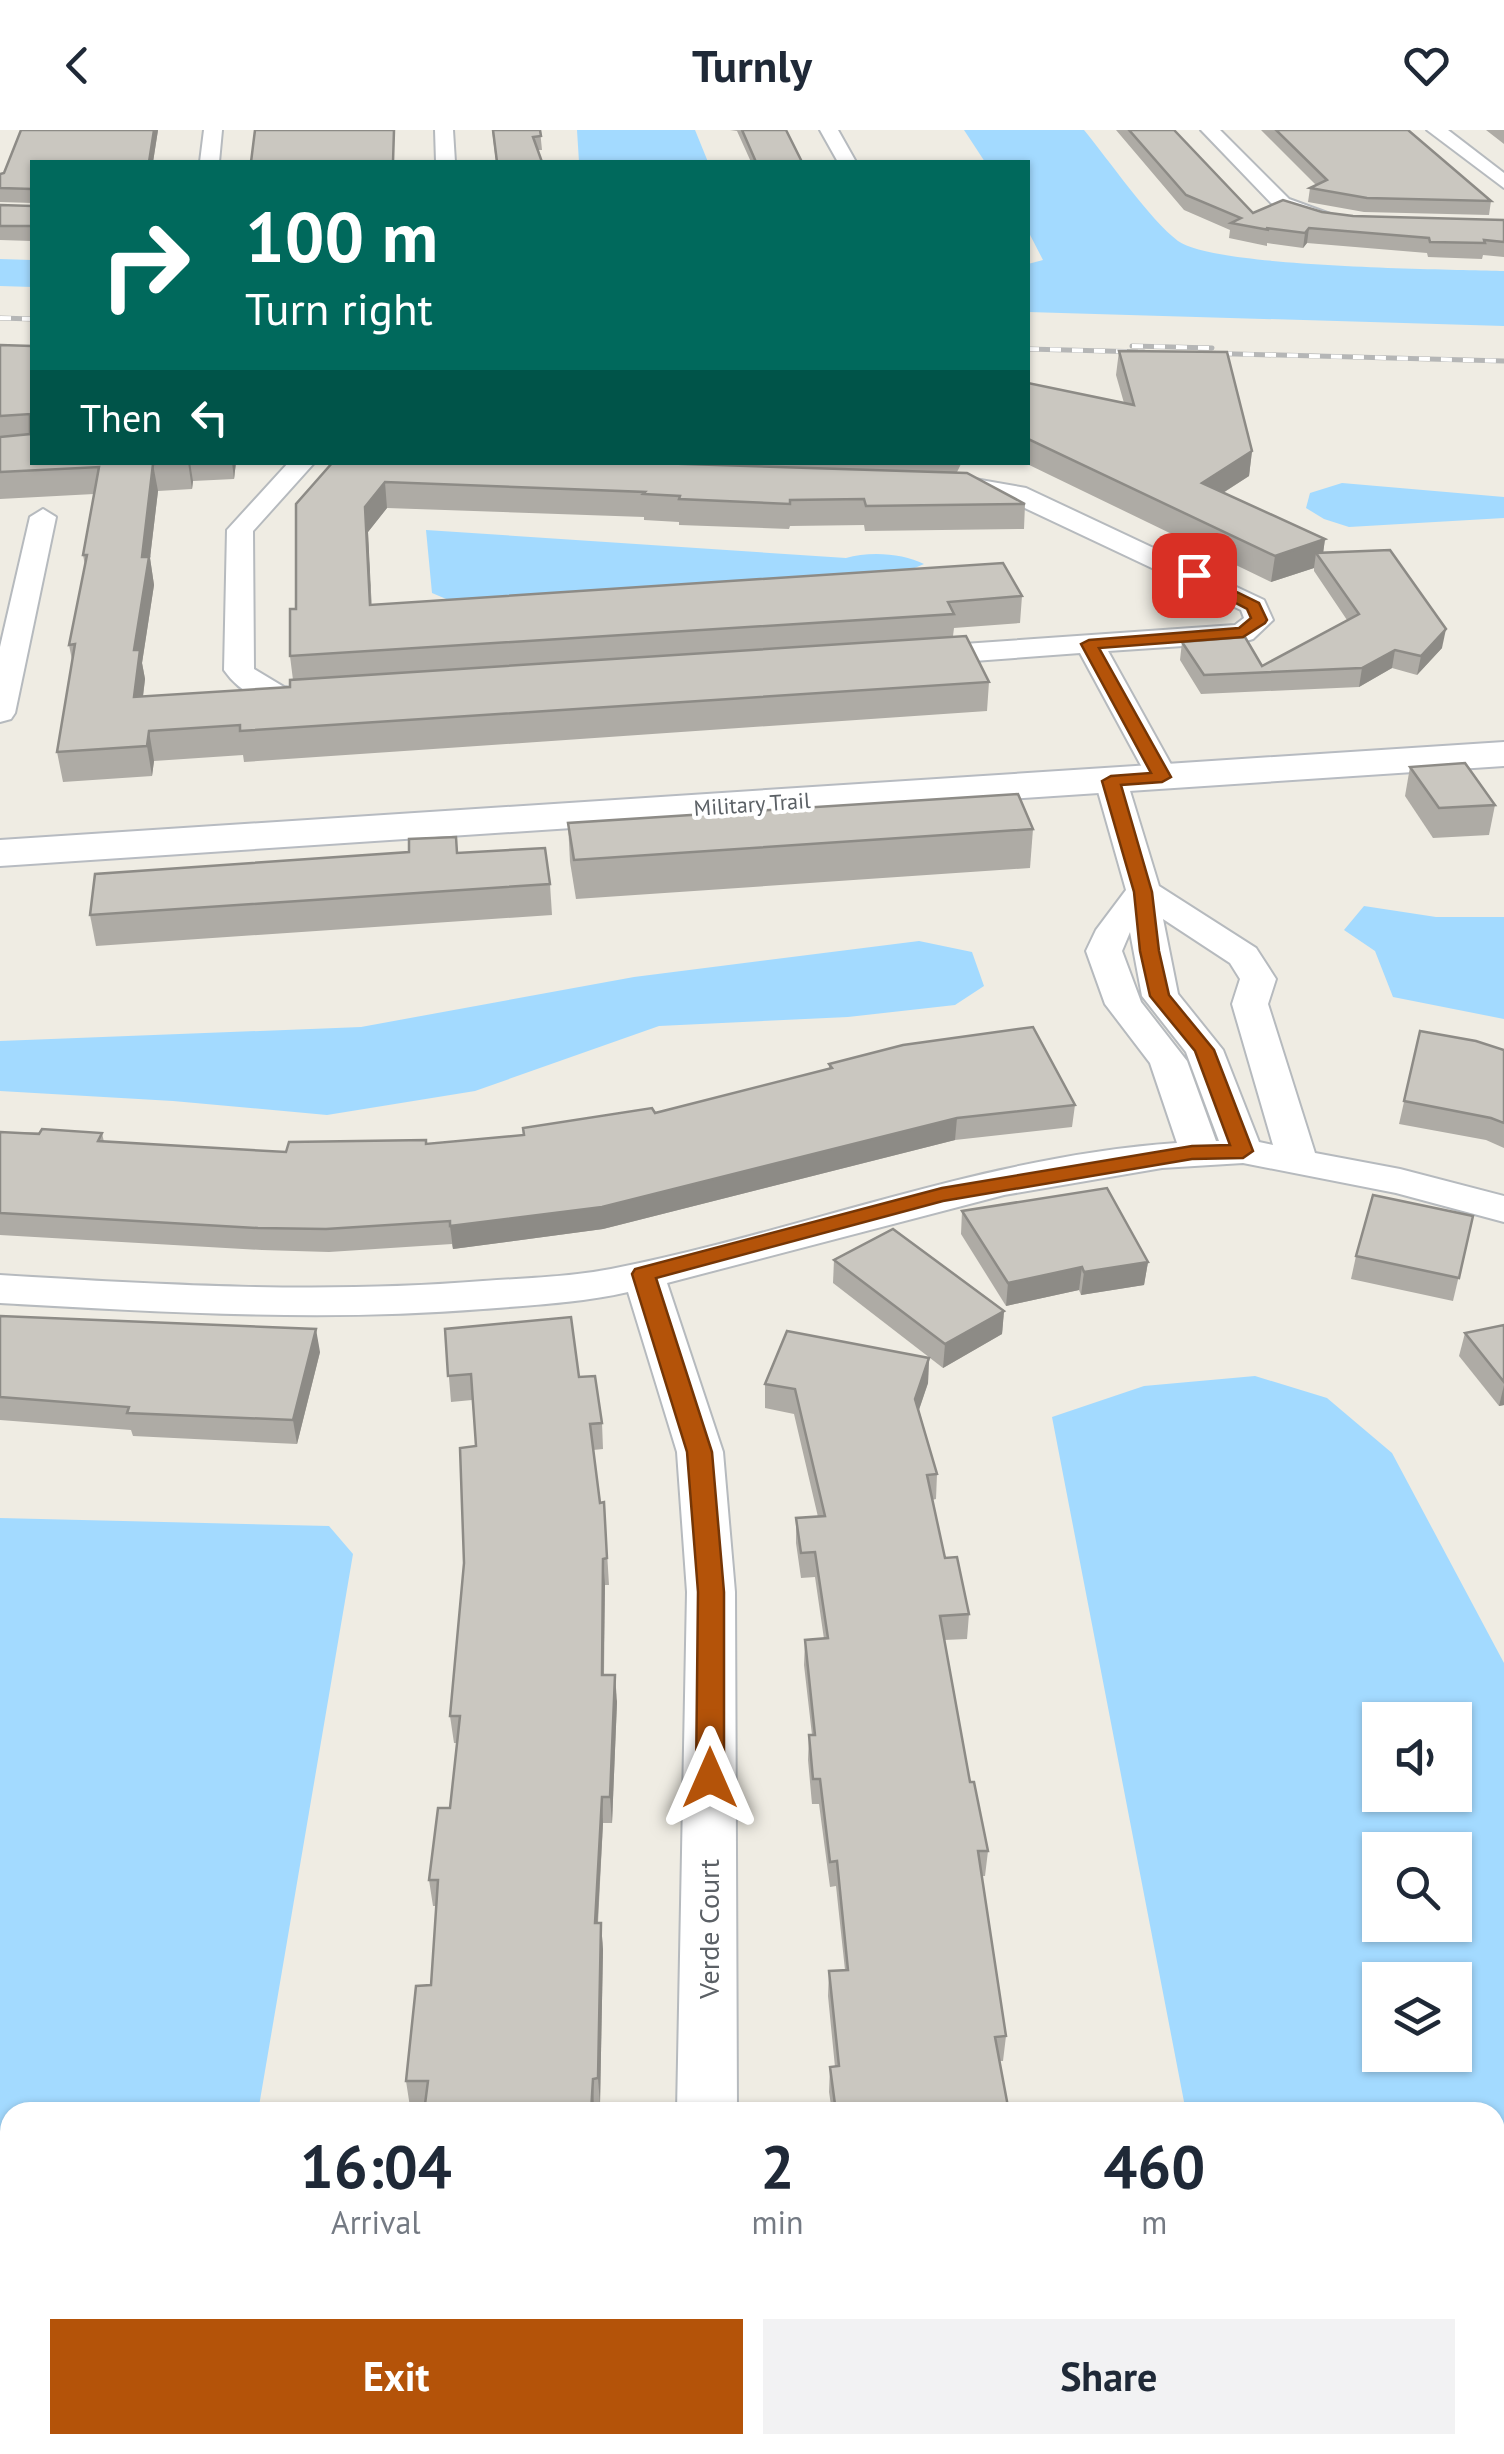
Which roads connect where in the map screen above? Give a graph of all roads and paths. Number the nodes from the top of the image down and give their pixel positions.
1 (212, 130) edge
2 (444, 130) edge
3 (829, 130) edge
4 (1210, 130) edge
5 (1436, 130) edge
6 (210, 160) edge
7 (446, 160) edge
8 (846, 160) edge
9 (1504, 182) edge
10 (1360, 220) edge
11 (300, 465) edge
12 (915, 482) edge
13 (42, 517) dead end
14 (30, 571) junction
15 (0, 573) edge
16 (1089, 644) junction
17 (892, 658) edge
18 (343, 696) edge
19 (0, 709) edge
20 (1504, 724) edge
21 (1504, 754) edge
22 (1154, 762) junction
23 (1111, 781) junction
24 (0, 821) edge
25 (0, 853) edge
26 (1143, 892) junction
27 (1243, 1151) junction
28 (1200, 1152) junction
29 (1298, 1162) junction
30 (1504, 1209) edge
31 (643, 1274) junction
32 (0, 1289) edge
33 (707, 2102) edge

1 - 6 street
2 - 7 street
3 - 8 street
4 - 10 street
5 - 9 street
11 - 18 street
12 - 16 street
13 - 14 street
14 - 15 street
14 - 19 street
16 - 17 street
16 - 22 street
20 - 22 street, Military Trail
21 - 22 street, Military Trail
22 - 23 street, Military Trail
22 - 24 street, Military Trail
23 - 25 street, Military Trail
23 - 26 street
26 - 27 street
26 - 28 street
26 - 29 street
27 - 28 street
27 - 29 street
28 - 31 street
29 - 30 street
31 - 32 street
31 - 33 street, Verde Court

